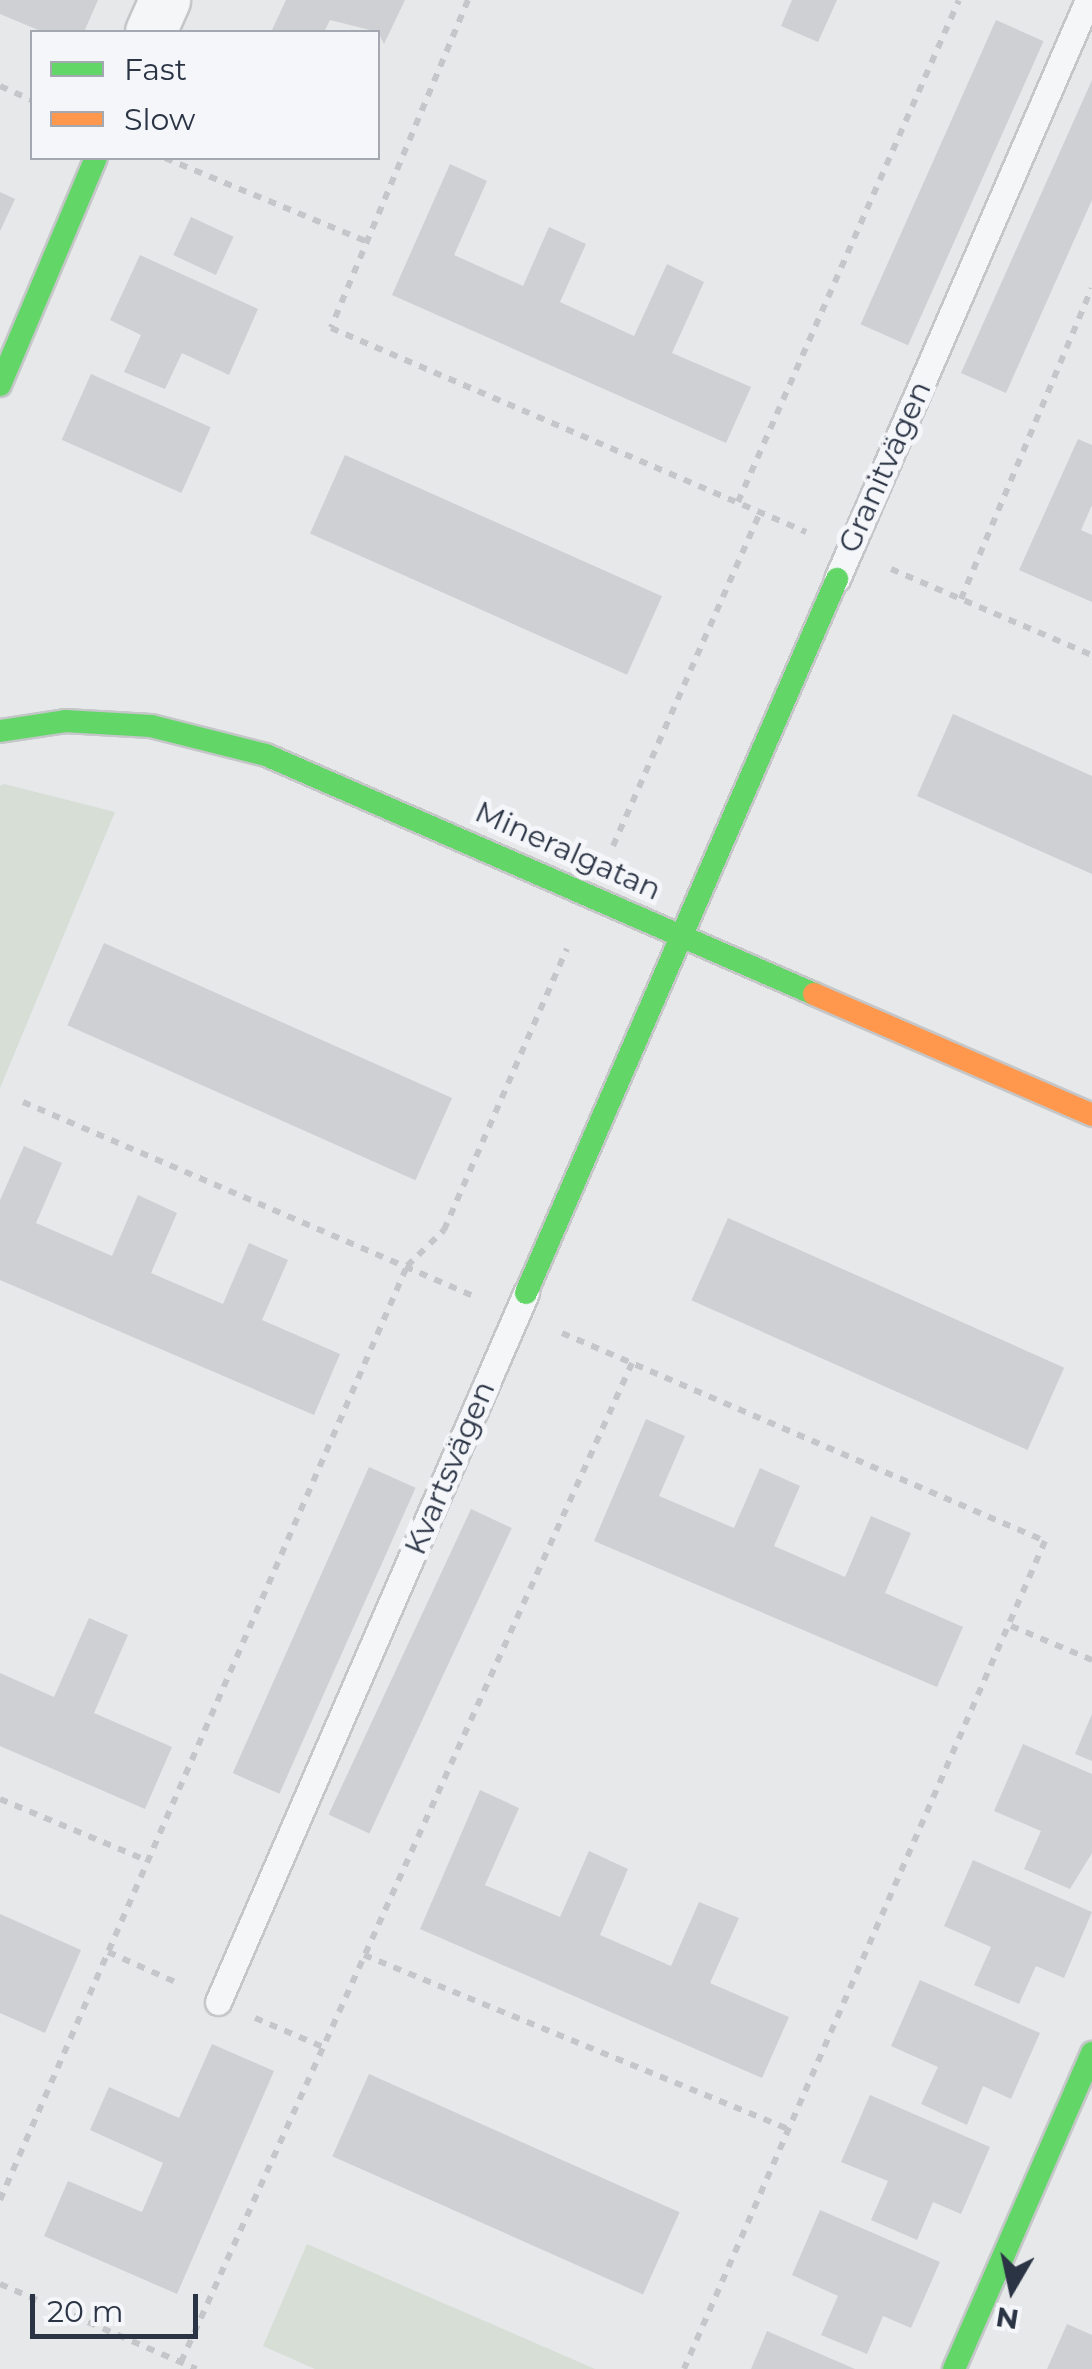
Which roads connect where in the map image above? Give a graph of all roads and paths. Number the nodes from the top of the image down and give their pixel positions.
1 (165, 0) edge
2 (468, 0) edge
3 (959, 0) edge
4 (1088, 0) edge
5 (151, 30) edge
6 (0, 86) edge
7 (30, 99) edge
8 (95, 160) edge
9 (170, 160) edge
10 (364, 241) junction
11 (1092, 288) edge
12 (0, 385) edge
13 (738, 503) junction
14 (760, 512) junction
15 (848, 552) junction
16 (836, 579) joint
17 (962, 600) junction
18 (1092, 656) edge
19 (0, 731) edge
20 (606, 862) dead end
21 (682, 934) junction
22 (569, 944) dead end
23 (23, 1102) dead end
24 (1092, 1115) edge
25 (406, 1266) junction
26 (521, 1304) junction
27 (632, 1363) junction
28 (1010, 1626) junction
29 (1092, 1660) edge
30 (0, 1799) edge
31 (148, 1861) junction
32 (364, 1955) junction
33 (218, 2002) dead end
34 (1092, 2053) edge
35 (789, 2129) junction
36 (0, 2200) edge
37 (0, 2284) edge
38 (181, 2362) junction
39 (196, 2369) edge
40 (684, 2369) edge
41 (954, 2369) edge

1 - 5 street
2 - 10 path
3 - 13 path
4 - 15 lane, Granitvägen
6 - 7 path
8 - 12 street
9 - 10 path
10 - 13 path
11 - 17 path
13 - 14 path
14 - 15 path
14 - 20 path
15 - 16 lane, Granitvägen
15 - 17 path
16 - 21 street, Granitvägen
17 - 18 path
19 - 21 street, Mineralgatan
21 - 24 street, Mineralgatan
21 - 26 street, Kvartsvägen
22 - 25 path
23 - 25 path
25 - 26 path
25 - 31 path
26 - 27 path
26 - 33 lane, Kvartsvägen
27 - 28 path
27 - 32 path
28 - 29 path
28 - 35 path
30 - 31 path
31 - 36 path
32 - 35 path
32 - 38 path
34 - 41 street
35 - 40 path
37 - 38 path
38 - 39 path

